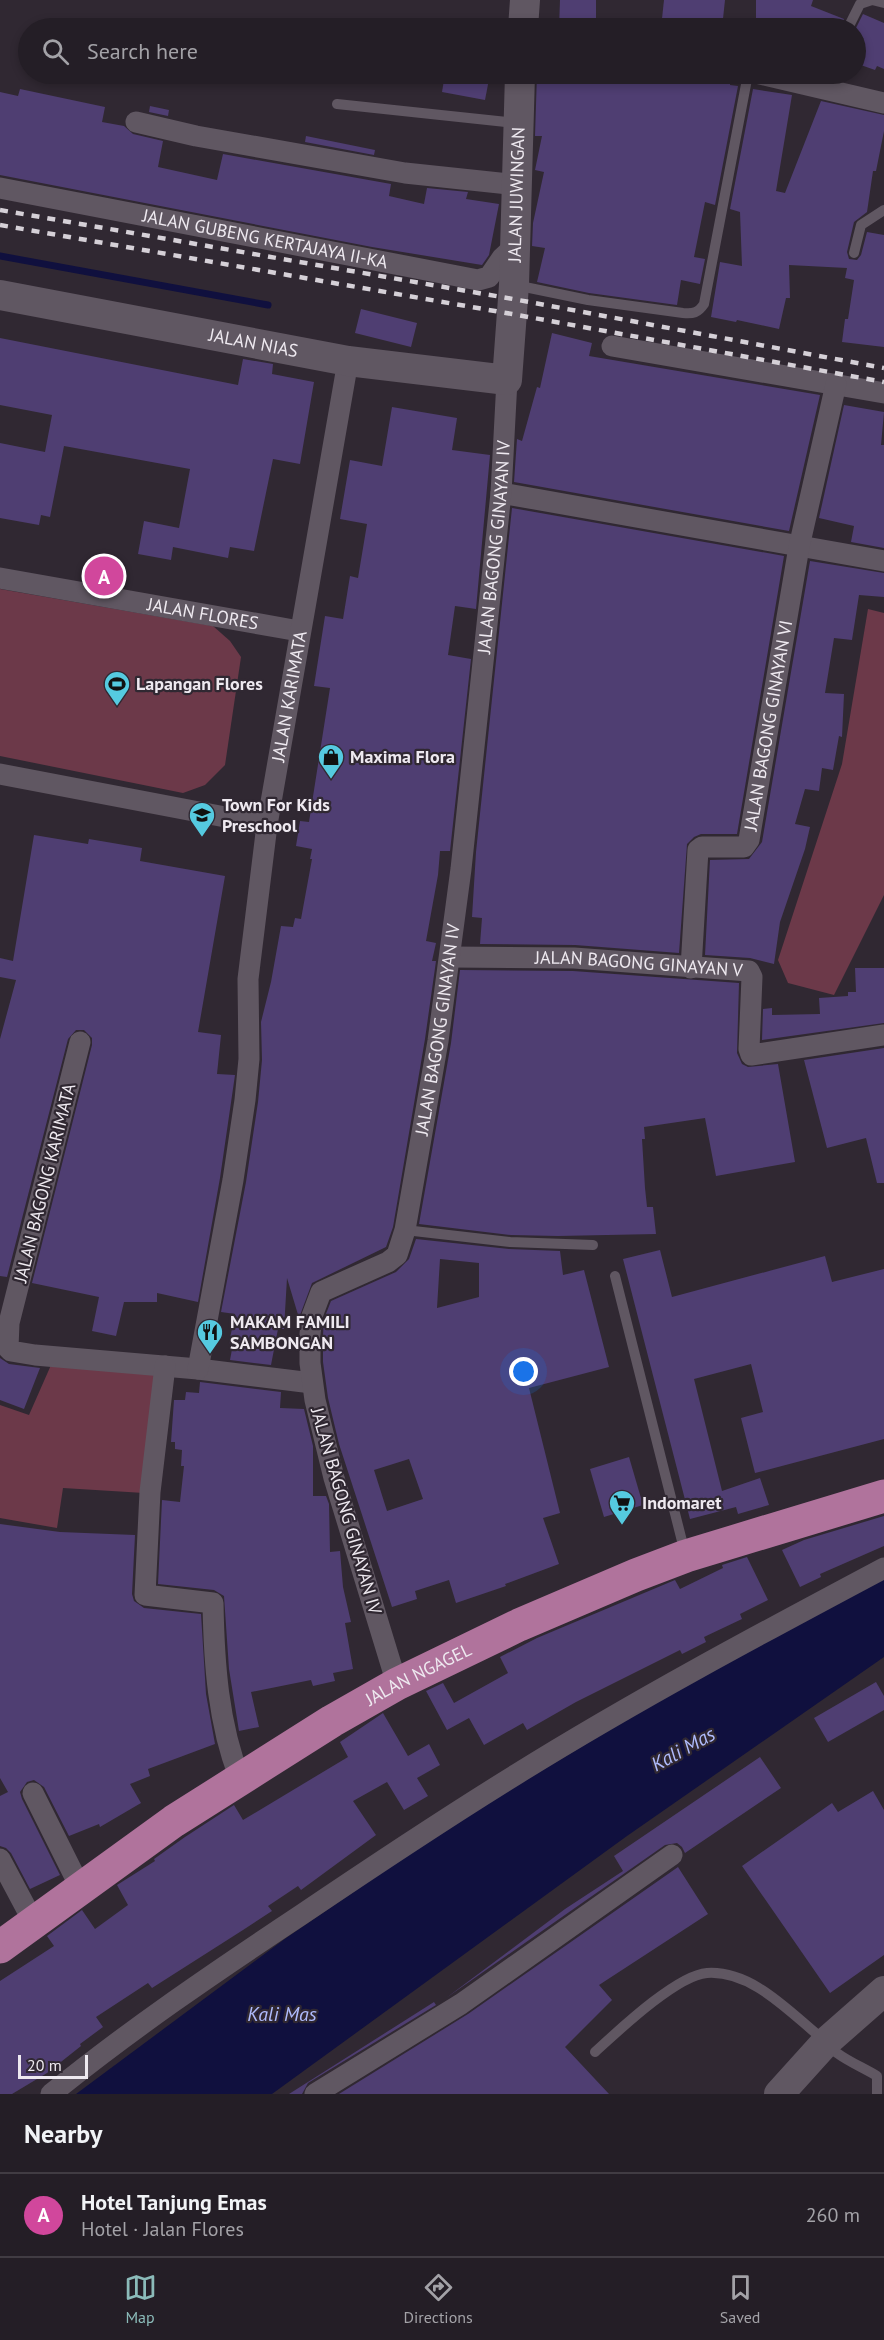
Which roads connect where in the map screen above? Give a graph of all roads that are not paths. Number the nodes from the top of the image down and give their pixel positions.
1 (525, 0) edge
2 (884, 3) edge
3 (524, 18) edge
4 (853, 18) edge
5 (520, 84) edge
6 (746, 84) edge
7 (835, 84) edge
8 (884, 103) edge
9 (337, 104) dead end
10 (136, 122) dead end
11 (519, 123) junction
12 (518, 185) junction
13 (0, 188) edge
14 (884, 210) edge
15 (516, 245) junction
16 (854, 253) dead end
17 (0, 295) edge
18 (513, 300) junction
19 (612, 346) dead end
20 (348, 361) junction
21 (507, 380) junction
22 (836, 384) junction
23 (884, 393) edge
24 (501, 493) junction
25 (799, 547) junction
26 (884, 561) edge
27 (0, 578) edge
28 (299, 631) junction
29 (0, 774) edge
30 (267, 825) junction
31 (451, 957) junction
32 (691, 968) junction
33 (884, 1035) edge
34 (80, 1042) dead end
35 (405, 1230) junction
36 (593, 1245) dead end
37 (615, 1276) dead end
38 (165, 1366) junction
39 (198, 1369) junction
40 (312, 1383) junction
41 (884, 1496) edge
42 (686, 1556) junction
43 (884, 1568) edge
44 (397, 1684) junction
45 (240, 1779) junction
46 (33, 1793) dead end
47 (672, 1855) dead end
48 (0, 1859) edge
49 (81, 1889) junction
50 (34, 1923) junction
51 (0, 1947) edge
52 (884, 1991) edge
53 (826, 2042) junction
54 (595, 2052) dead end
55 (51, 2094) edge
56 (315, 2094) edge
57 (779, 2094) edge
58 (878, 2094) edge

1 - 3 street
2 - 4 lane
5 - 11 street, JALAN JUWINGAN
6 - 18 lane
7 - 8 street
9 - 11 lane
10 - 12 street
11 - 12 street, JALAN JUWINGAN
12 - 15 street, JALAN JUWINGAN
13 - 15 street, JALAN GUBENG KERTAJAYA II-KA
14 - 16 lane
15 - 18 street, JALAN JUWINGAN
17 - 20 street, JALAN NIAS
18 - 21 street, JALAN BAGONG GINAYAN IV
19 - 22 street
20 - 21 street, JALAN NIAS
20 - 28 street, JALAN KARIMATA
21 - 24 street, JALAN BAGONG GINAYAN IV
22 - 23 street
22 - 25 street, JALAN BAGONG GINAYAN VI
24 - 25 street
24 - 31 street, JALAN BAGONG GINAYAN IV
25 - 26 street
25 - 32 street, JALAN BAGONG GINAYAN VI
27 - 28 street, JALAN FLORES
28 - 30 street, JALAN KARIMATA
29 - 30 street
30 - 39 street, JALAN KARIMATA
31 - 32 street, JALAN BAGONG GINAYAN V
31 - 35 street, JALAN BAGONG GINAYAN IV
32 - 33 street, JALAN BAGONG GINAYAN V
34 - 38 street, JALAN BAGONG KARIMATA
35 - 36 lane
35 - 40 street, JALAN BAGONG GINAYAN IV
37 - 42 lane
38 - 39 street, JALAN BAGONG KARIMATA
38 - 45 street
39 - 40 street, JALAN BAGONG KARIMATA
40 - 44 street, JALAN BAGONG GINAYAN IV
41 - 42 highway, JALAN NGAGEL
42 - 44 highway, JALAN NGAGEL
43 - 55 street
44 - 45 highway, JALAN NGAGEL
45 - 49 highway, JALAN NGAGEL
46 - 49 street
47 - 56 street
48 - 50 street
49 - 50 highway, JALAN NGAGEL
50 - 51 highway, JALAN NGAGEL
52 - 53 street
53 - 54 lane
53 - 57 street
53 - 58 lane

